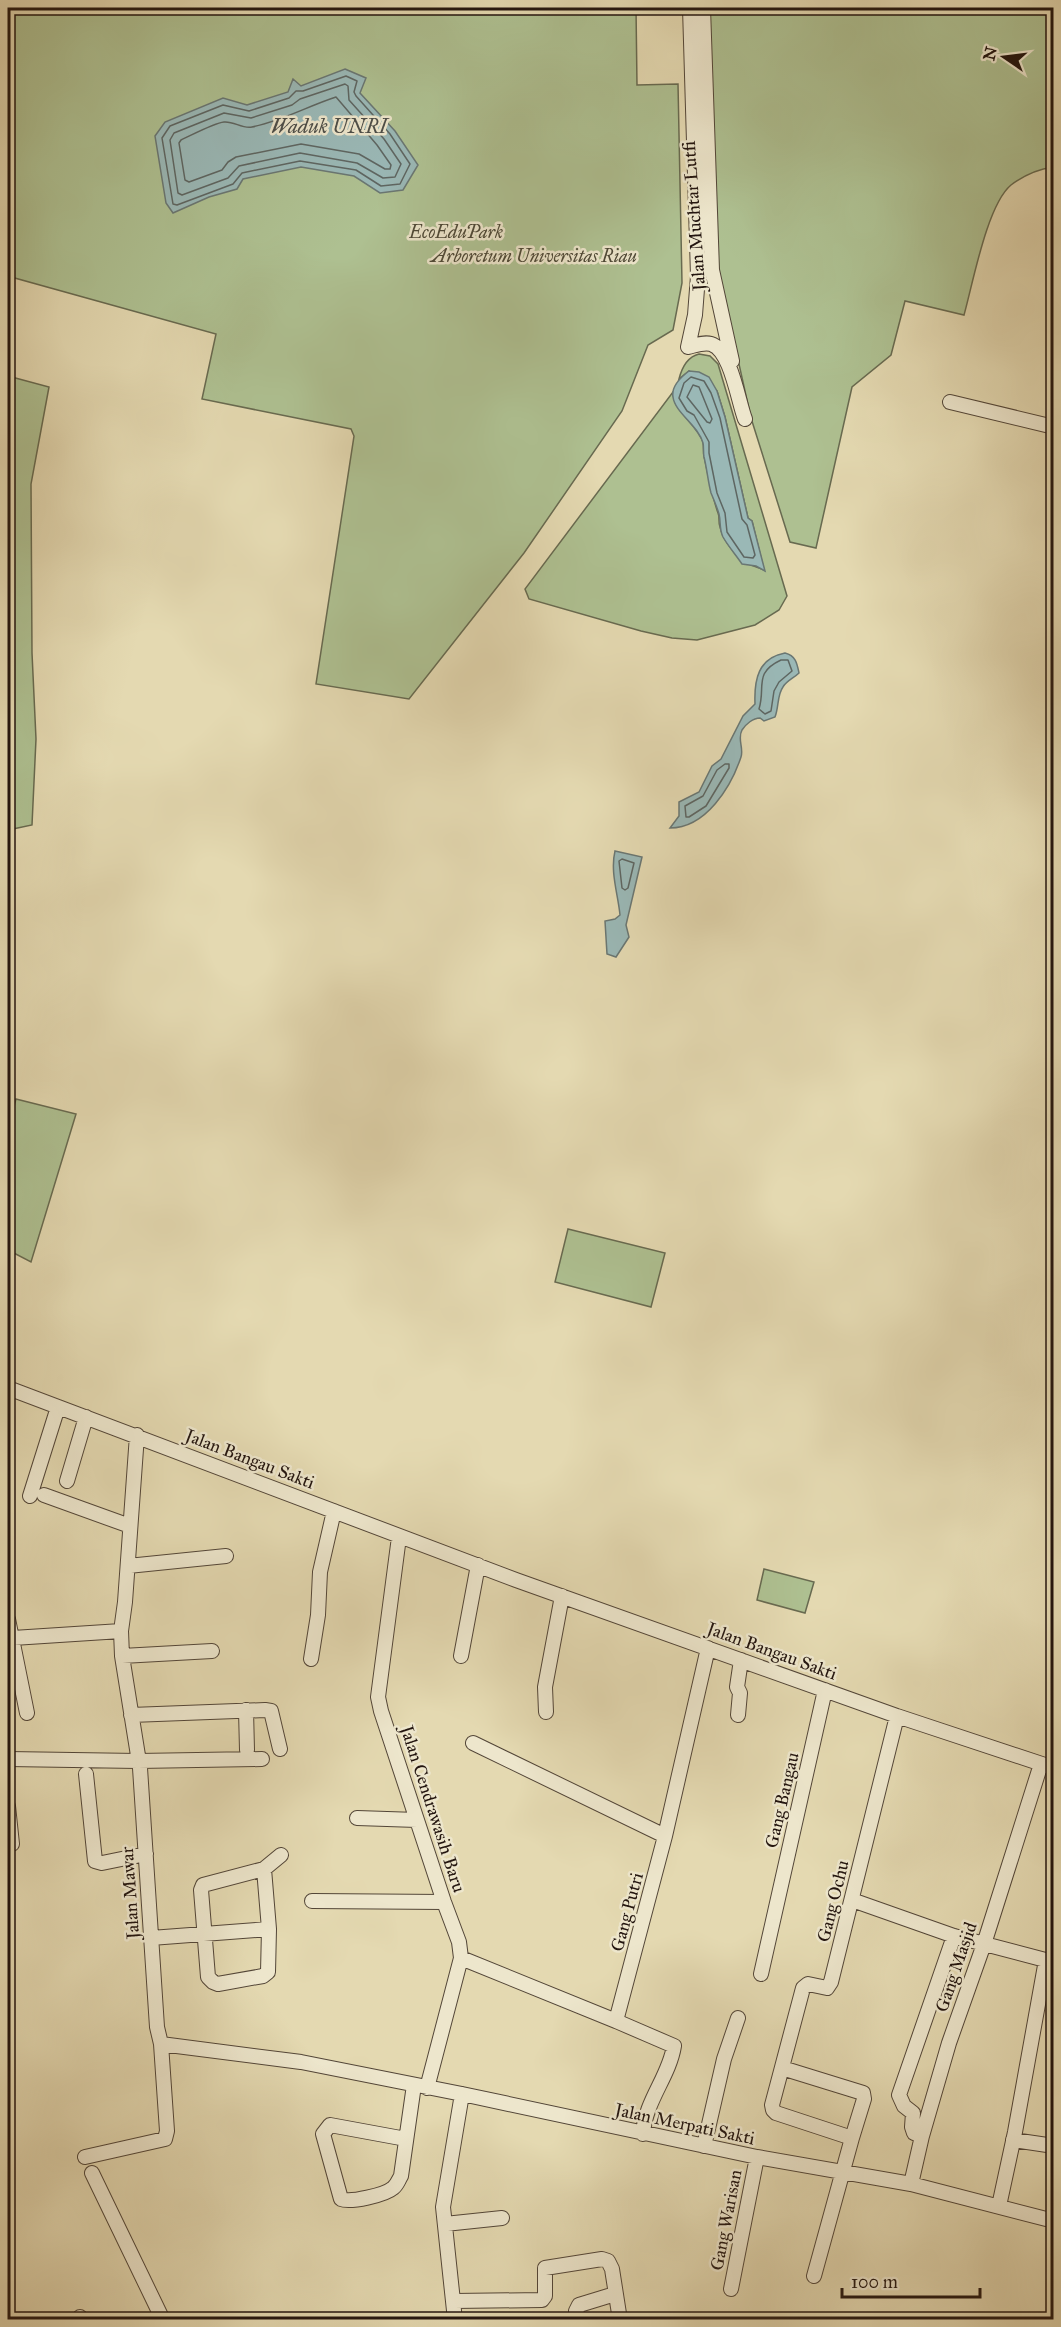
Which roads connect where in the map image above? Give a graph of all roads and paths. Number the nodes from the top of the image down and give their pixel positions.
1 (690, 8) edge
2 (703, 8) edge
3 (950, 402) dead end
4 (1053, 427) edge
5 (8, 1388) edge
6 (58, 1407) junction
7 (86, 1417) junction
8 (137, 1435) junction
9 (67, 1481) dead end
10 (334, 1511) junction
11 (130, 1526) junction
12 (399, 1537) junction
13 (226, 1556) dead end
14 (478, 1565) junction
15 (128, 1566) junction
16 (562, 1596) junction
17 (8, 1619) edge
18 (121, 1631) junction
19 (13, 1638) junction
20 (708, 1647) junction
21 (212, 1651) dead end
22 (122, 1656) junction
23 (461, 1656) dead end
24 (311, 1659) dead end
25 (741, 1660) junction
26 (825, 1690) junction
27 (246, 1710) junction
28 (546, 1712) dead end
29 (27, 1713) dead end
30 (131, 1715) junction
31 (738, 1715) dead end
32 (897, 1716) junction
33 (472, 1743) dead end
34 (280, 1749) dead end
35 (247, 1750) dead end
36 (8, 1759) edge
37 (262, 1759) dead end
38 (138, 1761) junction
39 (1047, 1766) edge
40 (86, 1774) dead end
41 (8, 1806) edge
42 (357, 1818) dead end
43 (417, 1820) junction
44 (665, 1836) junction
45 (12, 1844) dead end
46 (146, 1854) junction
47 (281, 1855) dead end
48 (264, 1869) junction
49 (852, 1900) junction
50 (312, 1901) dead end
51 (444, 1902) junction
52 (269, 1929) junction
53 (204, 1935) junction
54 (954, 1936) junction
55 (151, 1938) junction
56 (984, 1944) junction
57 (462, 1958) junction
58 (1050, 1961) edge
59 (761, 1974) dead end
60 (738, 2018) dead end
61 (616, 2021) junction
62 (161, 2044) junction
63 (782, 2068) junction
64 (421, 2086) junction
65 (462, 2094) junction
66 (643, 2133) junction
67 (922, 2136) junction
68 (852, 2138) junction
69 (406, 2139) junction
70 (1013, 2140) junction
71 (704, 2146) junction
72 (1053, 2146) edge
73 (85, 2157) dead end
74 (757, 2157) junction
75 (843, 2171) junction
76 (92, 2173) dead end
77 (911, 2184) junction
78 (999, 2206) junction
79 (502, 2218) dead end
80 (1053, 2221) edge
81 (445, 2224) junction
82 (814, 2276) dead end
83 (731, 2289) dead end
84 (615, 2294) junction
85 (454, 2301) junction
86 (162, 2319) edge
87 (455, 2319) edge
88 (578, 2319) edge
89 (620, 2319) edge

1 - 2 street, Jalan Muchtar Lutfi
3 - 4 street
5 - 6 street, Jalan Bangau Sakti
6 - 7 street, Jalan Bangau Sakti
6 - 11 street
7 - 8 street, Jalan Bangau Sakti
7 - 9 street
8 - 10 street, Jalan Bangau Sakti
8 - 11 street, Jalan Mawar
10 - 12 street, Jalan Bangau Sakti
10 - 24 street
11 - 15 street, Jalan Mawar
12 - 14 street, Jalan Bangau Sakti
12 - 43 street, Jalan Cendrawasih Baru
13 - 15 street
14 - 16 street, Jalan Bangau Sakti
14 - 23 street
15 - 18 street, Jalan Mawar
16 - 20 street, Jalan Bangau Sakti
16 - 28 street
17 - 19 street
18 - 19 street
18 - 22 street, Jalan Mawar
19 - 29 street
20 - 25 street, Jalan Bangau Sakti
20 - 44 street, Gang Putri
21 - 22 street
22 - 30 street, Jalan Mawar
25 - 26 street, Jalan Bangau Sakti
25 - 31 street
26 - 32 street, Jalan Bangau Sakti
26 - 59 street, Gang Bangau
27 - 30 street
27 - 34 street
27 - 35 street
30 - 38 street, Jalan Mawar
32 - 39 street, Jalan Bangau Sakti
32 - 49 street, Gang Ochu
33 - 44 street
36 - 38 street
37 - 38 street
38 - 46 street, Jalan Mawar
39 - 56 street, Gang Masjid
40 - 46 street
41 - 45 street
42 - 43 street
43 - 51 street, Jalan Cendrawasih Baru
44 - 61 street, Gang Putri
46 - 55 street, Jalan Mawar
47 - 48 street
48 - 52 street
48 - 53 street
49 - 54 street
49 - 63 street, Gang Ochu
50 - 51 street
51 - 57 street, Jalan Cendrawasih Baru
52 - 53 street
52 - 53 street
53 - 55 street
54 - 56 street
54 - 67 street
55 - 62 street, Jalan Mawar
56 - 58 street
56 - 67 street, Gang Masjid
57 - 61 street
57 - 64 street, Jalan Cendrawasih Baru
58 - 70 street
60 - 71 street
61 - 66 street
62 - 64 street
62 - 73 street, Jalan Mawar
63 - 68 street
63 - 68 street
64 - 65 street
64 - 69 street, Jalan Cendrawasih Baru
65 - 66 street, Jalan Merpati Sakti
65 - 81 street
66 - 71 street, Jalan Merpati Sakti
67 - 77 street, Gang Masjid
68 - 75 street
69 - 69 street, Jalan Cendrawasih Baru
70 - 72 street
70 - 78 street
71 - 74 street, Jalan Merpati Sakti
74 - 75 street, Jalan Merpati Sakti
74 - 83 street, Gang Warisan
75 - 77 street, Jalan Merpati Sakti
75 - 82 street
76 - 86 street
77 - 78 street, Jalan Merpati Sakti
78 - 80 street, Jalan Merpati Sakti
79 - 81 street
81 - 85 street
84 - 85 street
84 - 88 street
84 - 89 street
85 - 87 street

